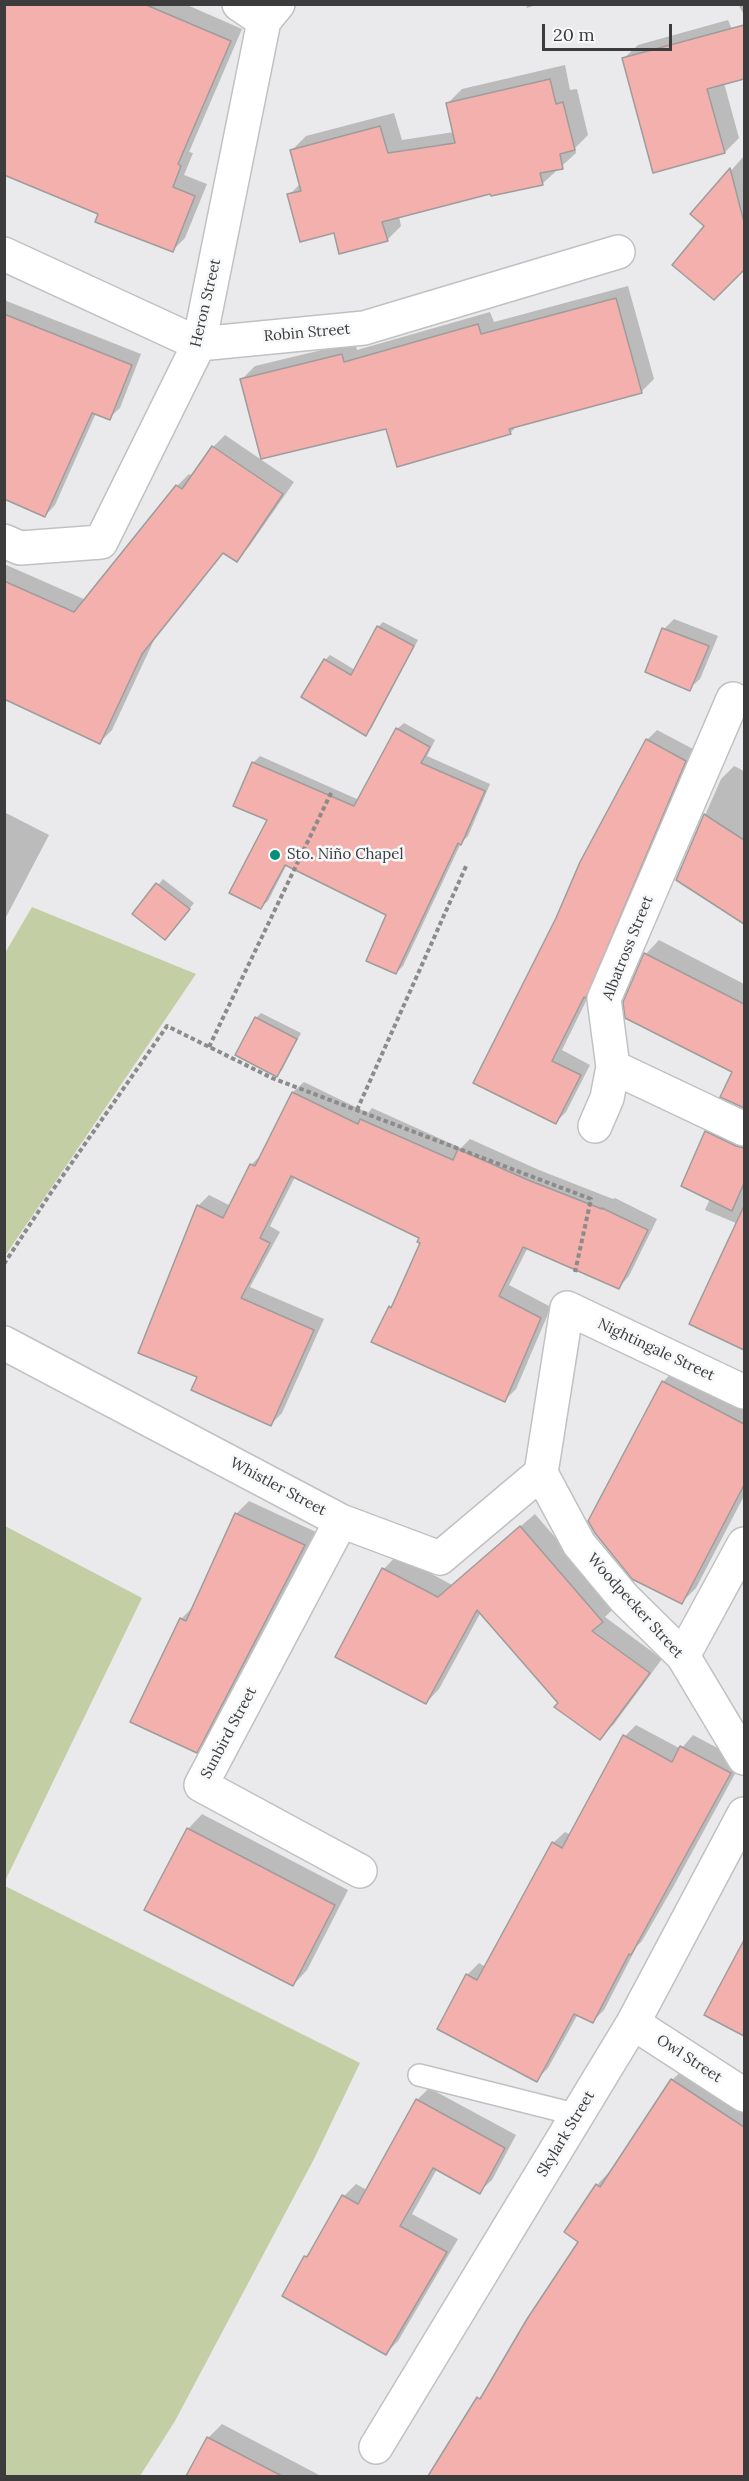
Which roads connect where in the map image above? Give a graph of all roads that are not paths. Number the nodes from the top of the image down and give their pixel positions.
1 (260, 10) edge
2 (618, 252) dead end
3 (4, 254) edge
4 (199, 344) junction
5 (4, 541) edge
6 (733, 699) dead end
7 (613, 1067) junction
8 (595, 1126) dead end
9 (744, 1129) edge
10 (4, 1343) edge
11 (744, 1392) edge
12 (541, 1473) junction
13 (341, 1521) junction
14 (744, 1544) edge
15 (682, 1656) junction
16 (744, 1758) edge
17 (744, 1814) edge
18 (360, 1871) dead end
19 (633, 2023) junction
20 (419, 2075) dead end
21 (744, 2095) edge
22 (578, 2115) junction
23 (376, 2447) dead end

1 - 4 street, Heron Street
2 - 4 street, Robin Street
3 - 4 street
4 - 5 street, Heron Street
6 - 7 street, Albatross Street
7 - 8 street, Albatross Street
7 - 9 street
10 - 13 street, Whistler Street
11 - 12 street, Nightingale Street
12 - 13 street, Whistler Street
12 - 15 street, Woodpecker Street
13 - 18 street, Sunbird Street
14 - 15 street
15 - 16 street, Woodpecker Street
17 - 19 street, Skylark Street
19 - 21 street, Owl Street
19 - 22 street, Skylark Street
20 - 22 lane
22 - 23 street, Skylark Street

